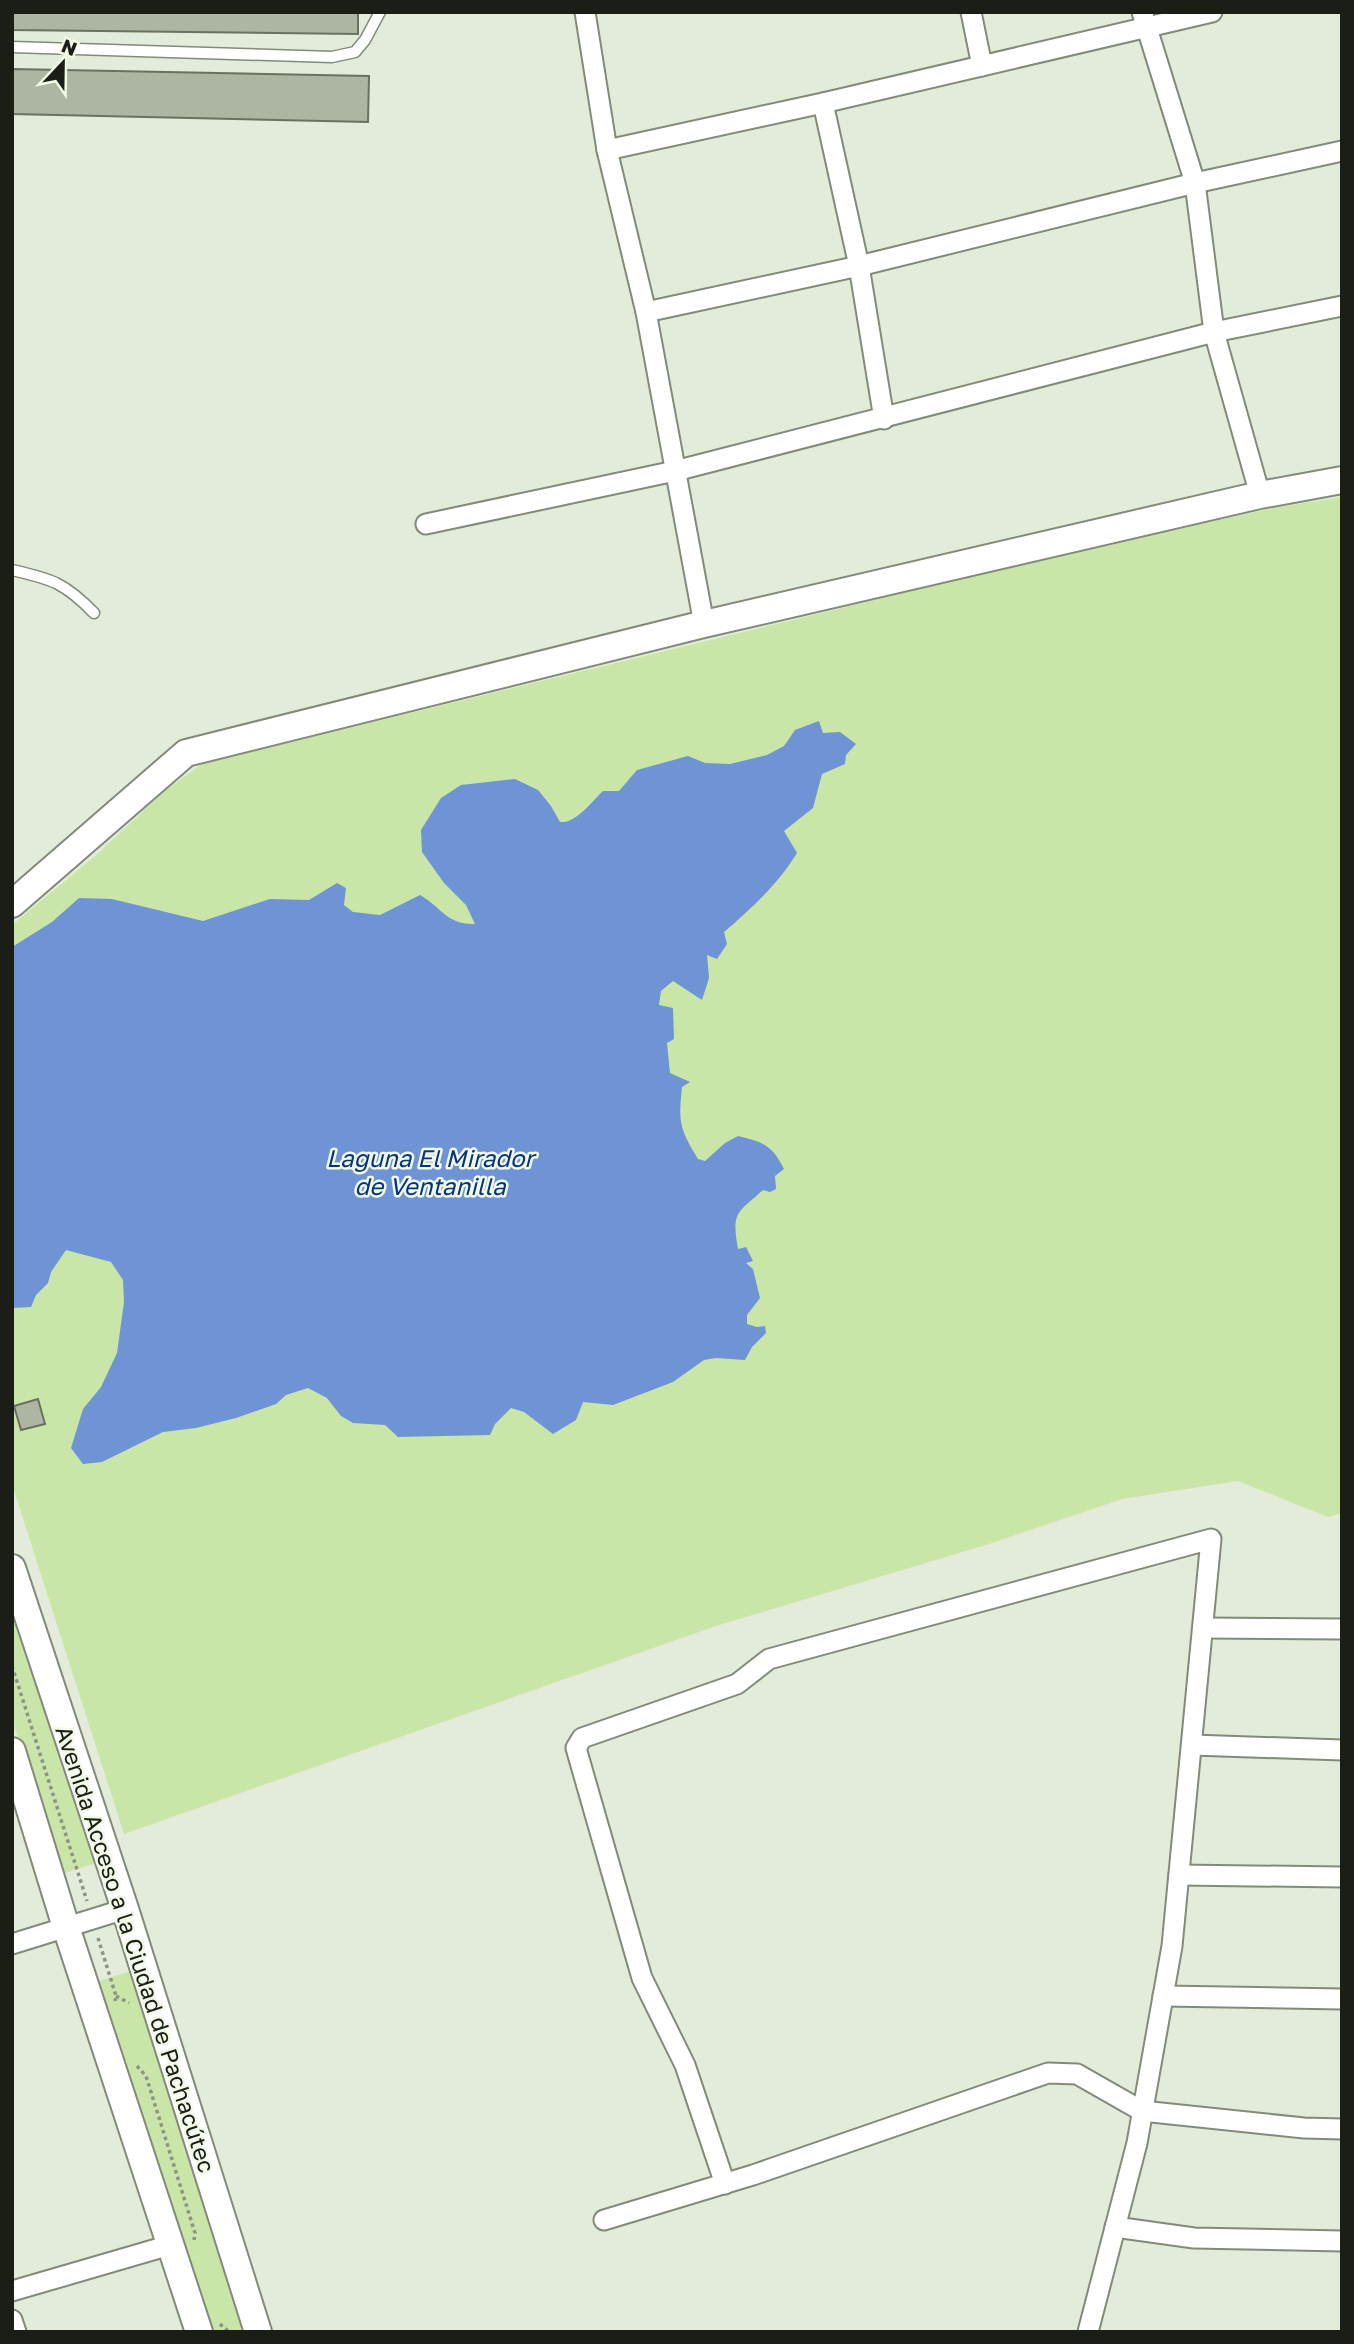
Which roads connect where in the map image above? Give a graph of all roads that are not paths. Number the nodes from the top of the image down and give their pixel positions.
1 (380, 12) edge
2 (585, 12) edge
3 (971, 12) edge
4 (1212, 12) edge
5 (1144, 20) edge
6 (12, 47) edge
7 (982, 66) junction
8 (824, 103) junction
9 (607, 150) junction
10 (1342, 151) edge
11 (1195, 183) junction
12 (859, 266) junction
13 (1342, 306) edge
14 (646, 312) junction
15 (1214, 332) junction
16 (884, 419) junction
17 (675, 471) junction
18 (1342, 480) edge
19 (1260, 495) junction
20 (426, 524) dead end
21 (12, 570) edge
22 (93, 613) dead end
23 (705, 624) junction
24 (12, 904) edge
25 (12, 1567) edge
26 (1203, 1628) junction
27 (1342, 1629) edge
28 (1192, 1745) junction
29 (1342, 1750) edge
30 (12, 1751) edge
31 (1179, 1875) junction
32 (1342, 1877) edge
33 (125, 1909) junction
34 (66, 1927) junction
35 (12, 1944) edge
36 (1163, 1996) junction
37 (1342, 1999) edge
38 (1142, 2111) junction
39 (1342, 2129) edge
40 (724, 2184) junction
41 (604, 2220) dead end
42 (1115, 2227) junction
43 (1342, 2241) edge
44 (182, 2244) junction
45 (12, 2291) edge
46 (12, 2320) edge
47 (205, 2325) edge
48 (16, 2332) edge
49 (258, 2332) edge
50 (1088, 2332) edge

1 - 6 lane
2 - 9 street
3 - 7 street
4 - 5 street
5 - 7 street
5 - 11 street
7 - 8 street
8 - 9 street
8 - 12 street
9 - 14 street
10 - 11 street
11 - 12 street
11 - 15 street
12 - 14 street
12 - 16 street
13 - 15 street
14 - 17 street
15 - 16 street
15 - 19 street
16 - 17 street
17 - 20 street
17 - 23 street
18 - 19 main road
19 - 23 main road
21 - 22 lane
23 - 24 main road
25 - 33 main road, Avenida Acceso a la Ciudad de Pachacútec
26 - 27 street
26 - 28 street
26 - 40 street
28 - 29 street
28 - 31 street
30 - 34 main road
31 - 32 street
31 - 36 street
33 - 34 street
33 - 49 main road, Avenida Acceso a la Ciudad de Pachacútec
34 - 35 street
34 - 44 main road
36 - 37 street
36 - 38 street
38 - 39 street
38 - 40 street
38 - 42 street
40 - 41 street
42 - 43 street
42 - 50 street
44 - 45 street
44 - 47 main road
46 - 48 street

